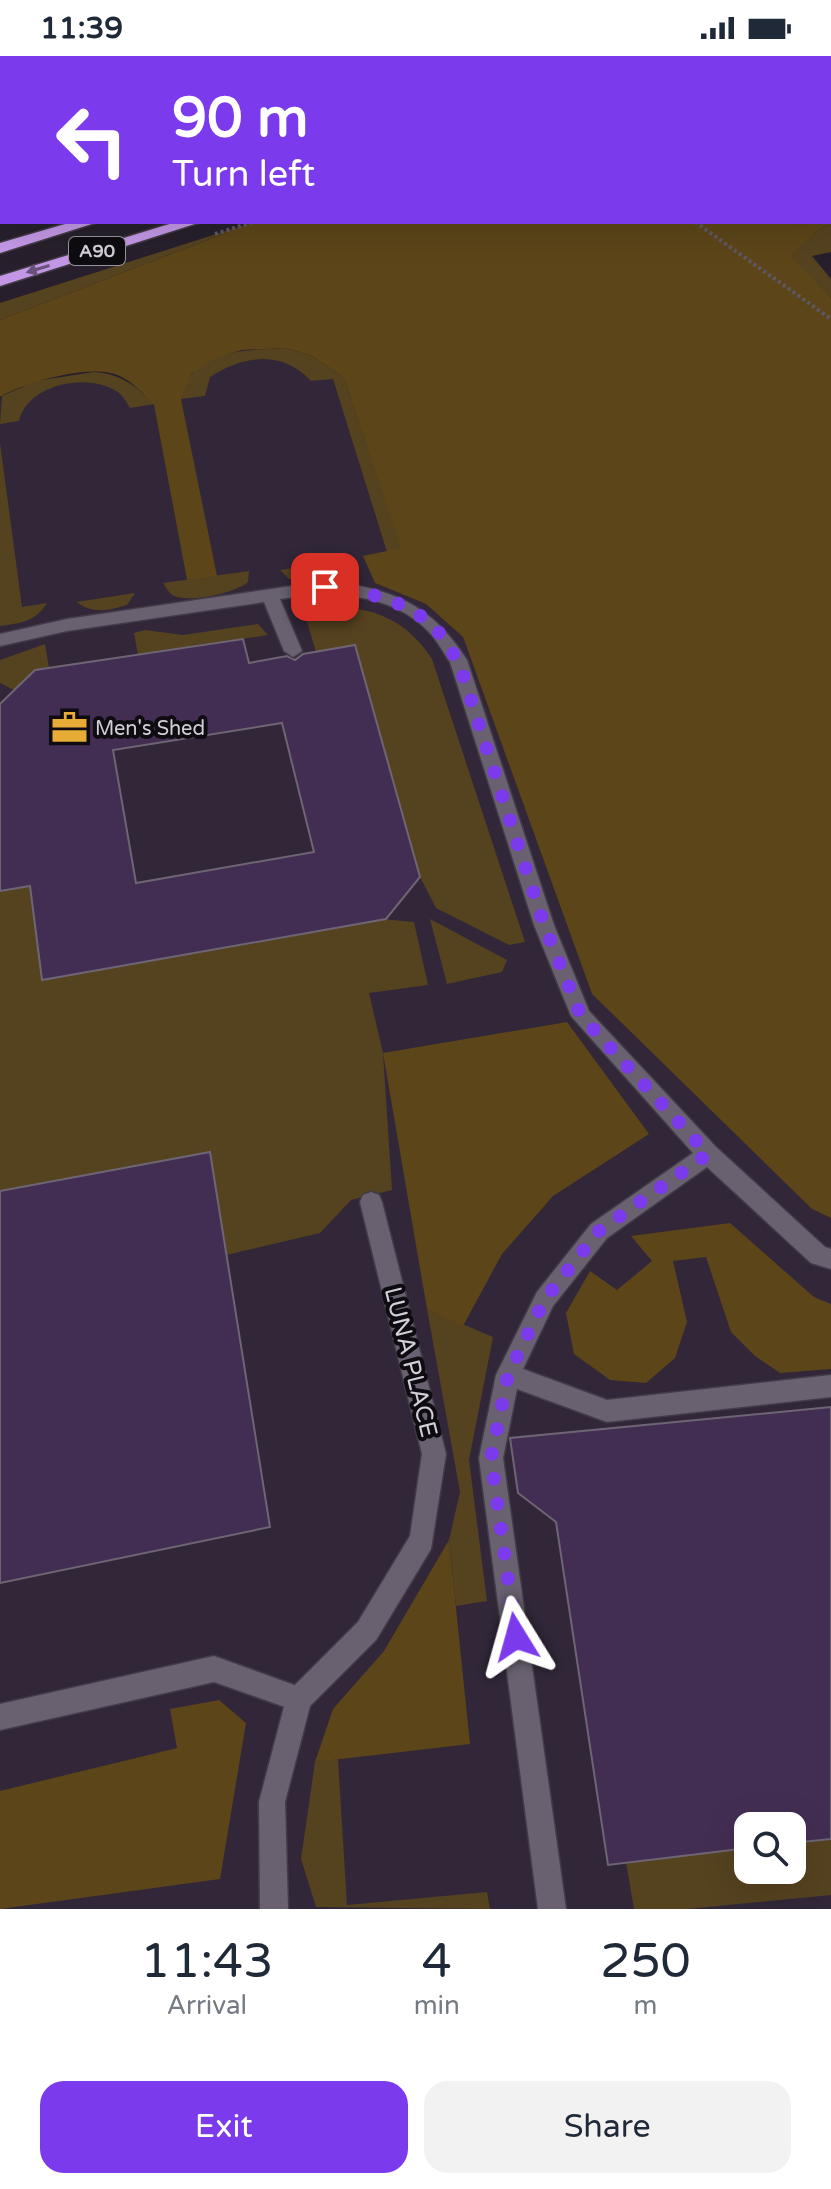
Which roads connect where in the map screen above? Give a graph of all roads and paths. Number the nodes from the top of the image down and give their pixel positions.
1 (83, 224) edge
2 (186, 224) edge
3 (698, 224) edge
4 (0, 248) edge
5 (0, 281) edge
6 (831, 319) edge
7 (271, 598) junction
8 (0, 640) edge
9 (293, 651) dead end
10 (708, 1154) junction
11 (371, 1202) dead end
12 (831, 1259) edge
13 (508, 1375) junction
14 (831, 1386) edge
15 (299, 1699) junction
16 (0, 1717) edge
17 (274, 1909) edge
18 (552, 1909) edge

1 - 4 highway, A90
2 -> 5 highway, A90
3 - 6 path
7 - 8 street
7 - 9 street
7 - 10 street
10 - 12 street
10 - 13 street
11 - 15 street, LUNA PLACE
13 - 14 street
13 - 18 street
15 - 16 street
15 - 17 street

